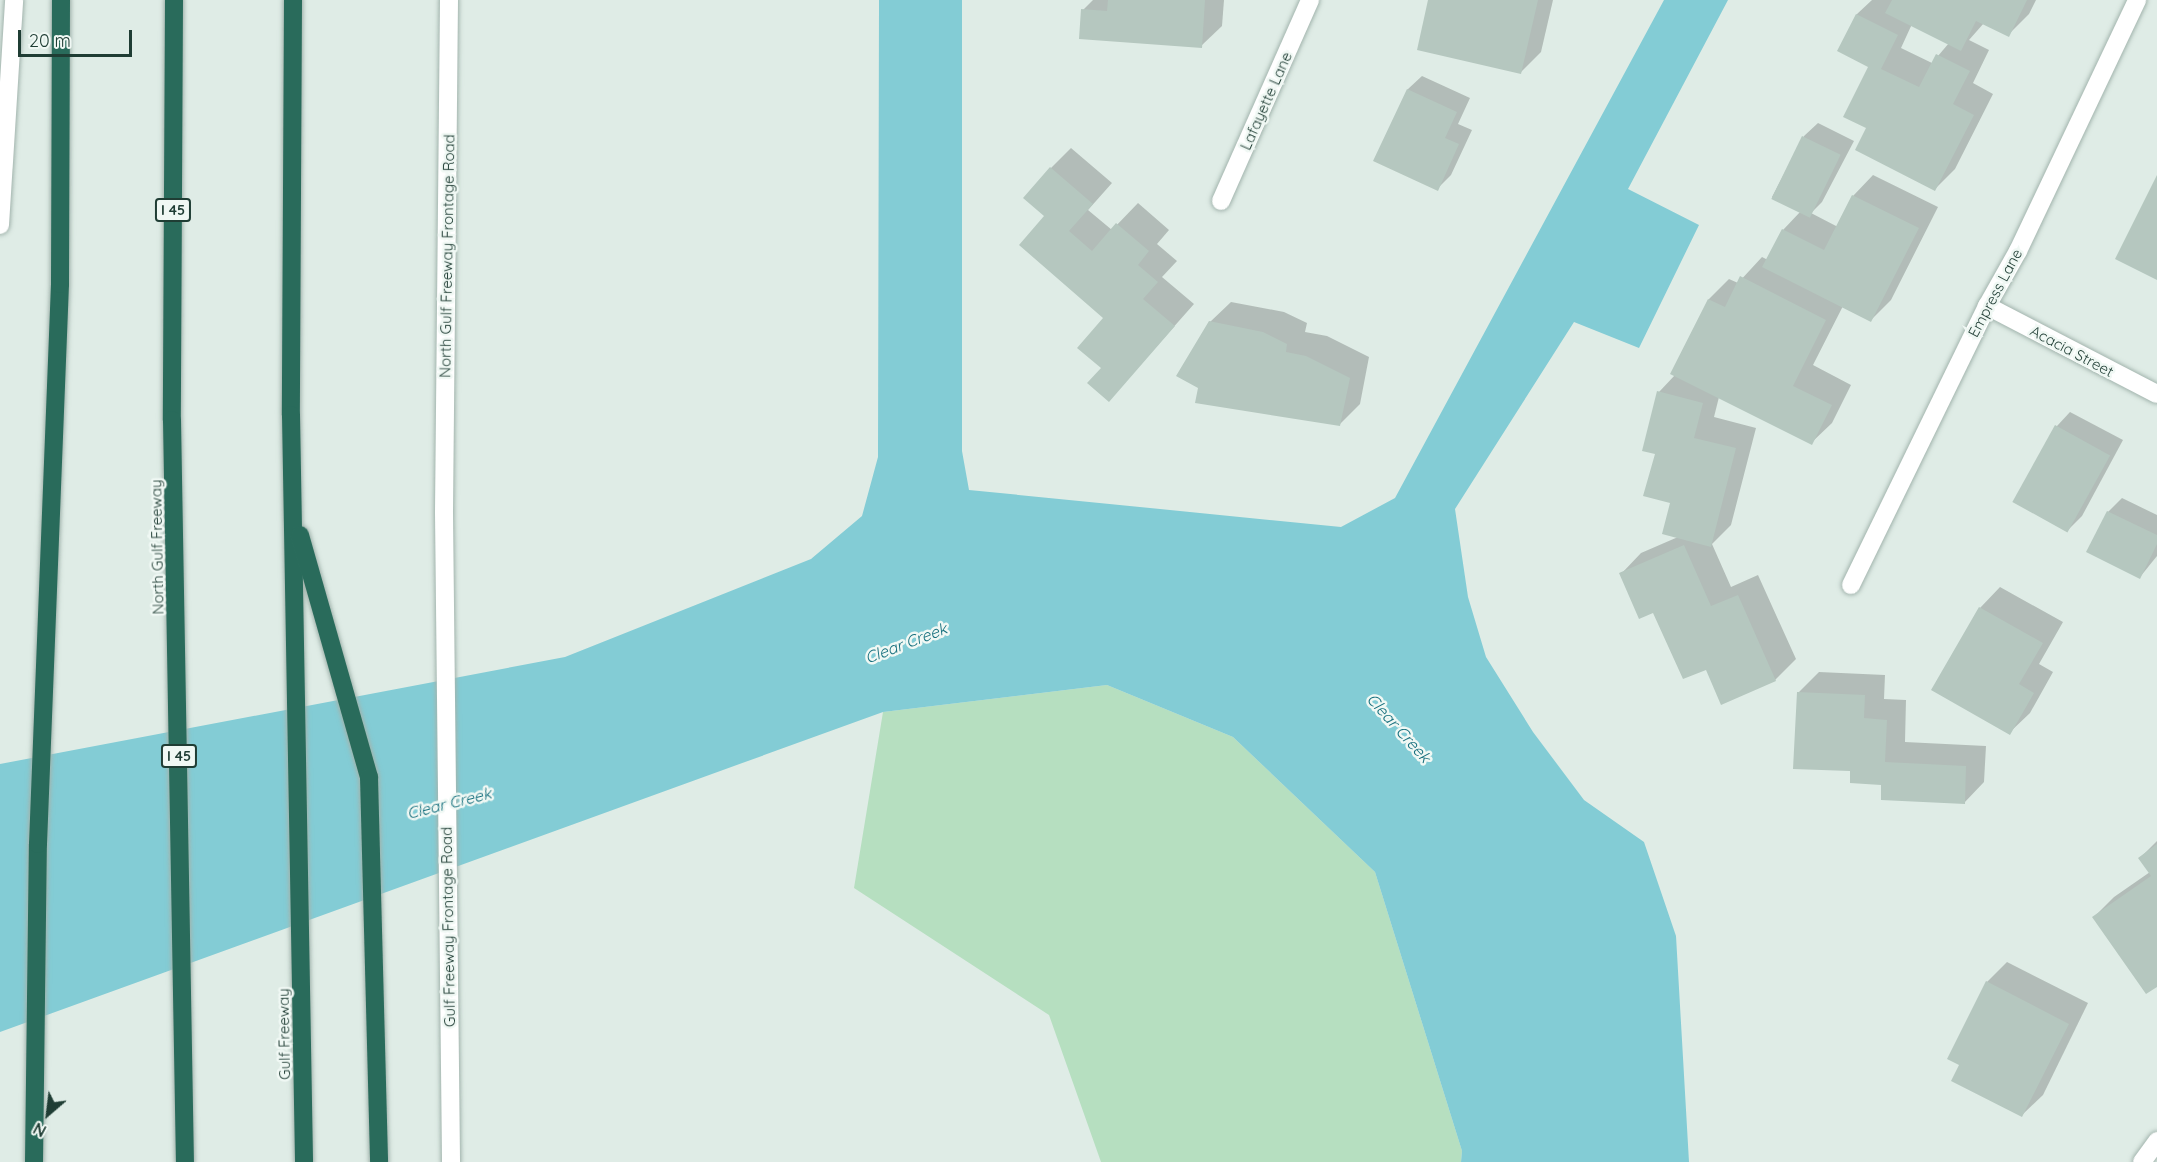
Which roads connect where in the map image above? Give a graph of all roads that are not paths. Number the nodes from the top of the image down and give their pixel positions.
1 (14, 0) edge
2 (61, 0) edge
3 (174, 0) edge
4 (293, 0) edge
5 (449, 0) edge
6 (1310, 0) edge
7 (2137, 0) edge
8 (1221, 201) dead end
9 (0, 225) edge
10 (1987, 306) junction
11 (2157, 394) edge
12 (293, 511) junction
13 (444, 513) joint
14 (1851, 585) dead end
15 (2157, 1141) edge
16 (33, 1162) edge
17 (185, 1162) edge
18 (304, 1162) edge
19 (379, 1162) edge
20 (451, 1162) edge
21 (2142, 1162) edge

1 - 9 main road
2 - 16 highway
3 - 17 highway, North Gulf Freeway / I 45
4 - 12 highway
5 - 13 main road, North Gulf Freeway Frontage Road
6 - 8 main road, Lafayette Lane
7 - 10 main road, Empress Lane
10 - 11 main road, Acacia Street
10 - 14 main road, Empress Lane
12 - 18 highway, Gulf Freeway
12 - 19 highway
13 - 20 main road, Gulf Freeway Frontage Road
15 - 21 main road

